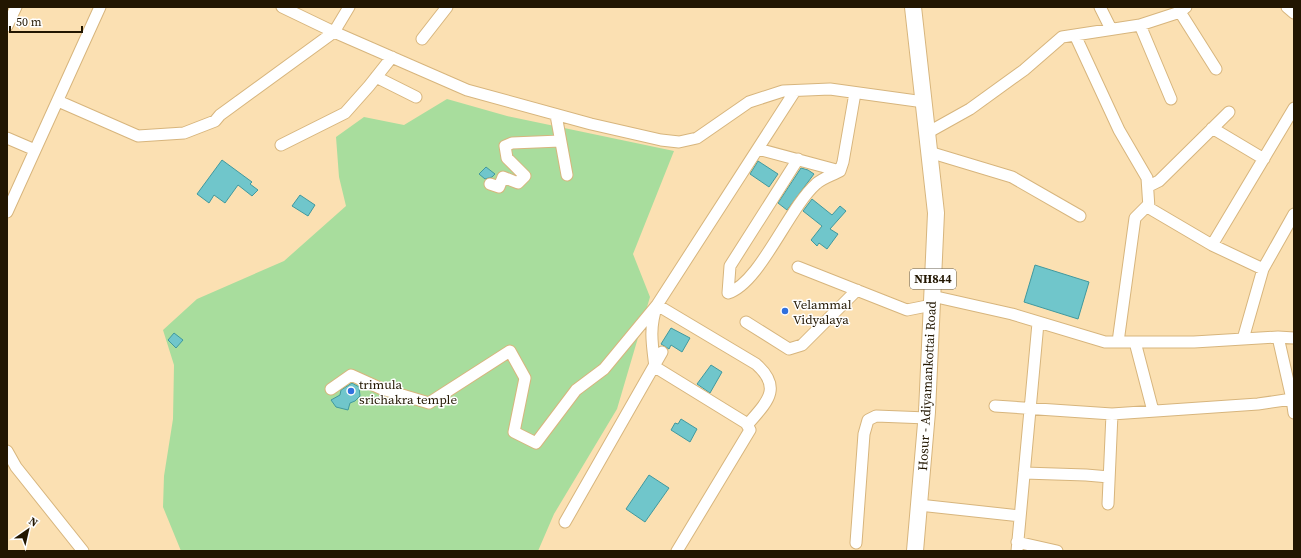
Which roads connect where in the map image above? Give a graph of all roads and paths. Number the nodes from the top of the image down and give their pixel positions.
1 (16, 7) edge
2 (100, 7) edge
3 (282, 7) edge
4 (349, 7) edge
5 (446, 7) edge
6 (913, 7) edge
7 (1100, 7) edge
8 (1287, 7) edge
9 (1183, 10) edge
10 (1294, 13) edge
11 (1140, 25) junction
12 (7, 26) edge
13 (1111, 29) junction
14 (334, 32) junction
15 (1075, 35) junction
16 (422, 39) dead end
17 (392, 57) junction
18 (1216, 70) dead end
19 (376, 77) junction
20 (795, 91) junction
21 (855, 93) junction
22 (416, 97) dead end
23 (1170, 99) dead end
24 (58, 101) junction
25 (924, 102) junction
26 (1294, 108) edge
27 (1229, 112) dead end
28 (556, 115) junction
29 (1212, 128) junction
30 (927, 133) junction
31 (7, 138) edge
32 (560, 141) junction
33 (281, 145) dead end
34 (758, 148) junction
35 (35, 150) junction
36 (929, 152) junction
37 (798, 159) junction
38 (1264, 159) junction
39 (840, 171) junction
40 (567, 175) dead end
41 (490, 184) dead end
42 (1149, 186) junction
43 (1148, 206) junction
44 (7, 212) edge
45 (1294, 214) edge
46 (1080, 216) dead end
47 (1212, 245) junction
48 (798, 267) dead end
49 (1263, 269) junction
50 (857, 290) junction
51 (932, 301) junction
52 (657, 305) junction
53 (746, 322) dead end
54 (1038, 323) junction
55 (1278, 336) junction
56 (1294, 338) edge
57 (1243, 339) junction
58 (1118, 342) junction
59 (1135, 342) junction
60 (662, 352) dead end
61 (655, 367) junction
62 (331, 389) dead end
63 (1292, 399) junction
64 (995, 406) dead end
65 (1030, 408) junction
66 (1153, 411) junction
67 (1294, 413) edge
68 (1112, 414) junction
69 (927, 418) junction
70 (748, 424) junction
71 (7, 451) edge
72 (1024, 473) junction
73 (1109, 477) junction
74 (1108, 504) dead end
75 (919, 505) junction
76 (1020, 516) junction
77 (565, 522) dead end
78 (856, 543) dead end
79 (1017, 547) edge
80 (83, 551) edge
81 (677, 551) edge
82 (916, 551) edge
83 (1057, 551) edge

1 - 12 street
2 - 24 street
3 - 14 street
4 - 14 street
5 - 16 street
6 - 25 highway, Hosur - Adiyamankottai Road / NH844
7 - 13 street
8 - 10 street
9 - 11 street
9 - 18 street
11 - 13 street
11 - 23 street
13 - 15 street
14 - 17 street
14 - 24 street
15 - 30 street
15 - 42 street
17 - 19 street
17 - 28 street
19 - 22 street
19 - 33 street
20 - 21 street
20 - 28 street
20 - 34 street
21 - 25 street
21 - 39 street
24 - 35 street
25 - 30 highway, Hosur - Adiyamankottai Road / NH844
26 - 38 street
27 - 29 street
28 - 32 street
29 - 38 street
29 - 42 street
30 - 36 highway, Hosur - Adiyamankottai Road / NH844
31 - 35 street
32 - 40 street
32 - 41 street
34 - 37 street
34 - 52 street
35 - 44 street
36 - 46 street
36 - 51 highway, Hosur - Adiyamankottai Road / NH844
37 - 39 street
37 - 39 street
38 - 47 street
42 - 43 street
43 - 47 street
43 - 58 street
45 - 49 street
47 - 49 street
48 - 50 street
49 - 57 street
50 - 51 street
50 - 53 street
51 - 54 street
51 - 69 highway, Hosur - Adiyamankottai Road / NH844
52 - 61 street
52 - 62 street
52 - 70 street
54 - 58 street
54 - 65 street
55 - 56 street
55 - 57 street
55 - 63 street
57 - 59 street
58 - 59 street
59 - 66 street
60 - 61 street
61 - 70 street
61 - 77 street
63 - 66 street
63 - 67 street
64 - 65 street
65 - 68 street
65 - 72 street
66 - 68 street
68 - 73 street
69 - 75 highway, Hosur - Adiyamankottai Road / NH844
69 - 78 street
70 - 81 street
71 - 80 street
72 - 73 street
72 - 76 street
73 - 74 street
75 - 76 street
75 - 82 highway, Hosur - Adiyamankottai Road / NH844
76 - 79 street
79 - 83 street

